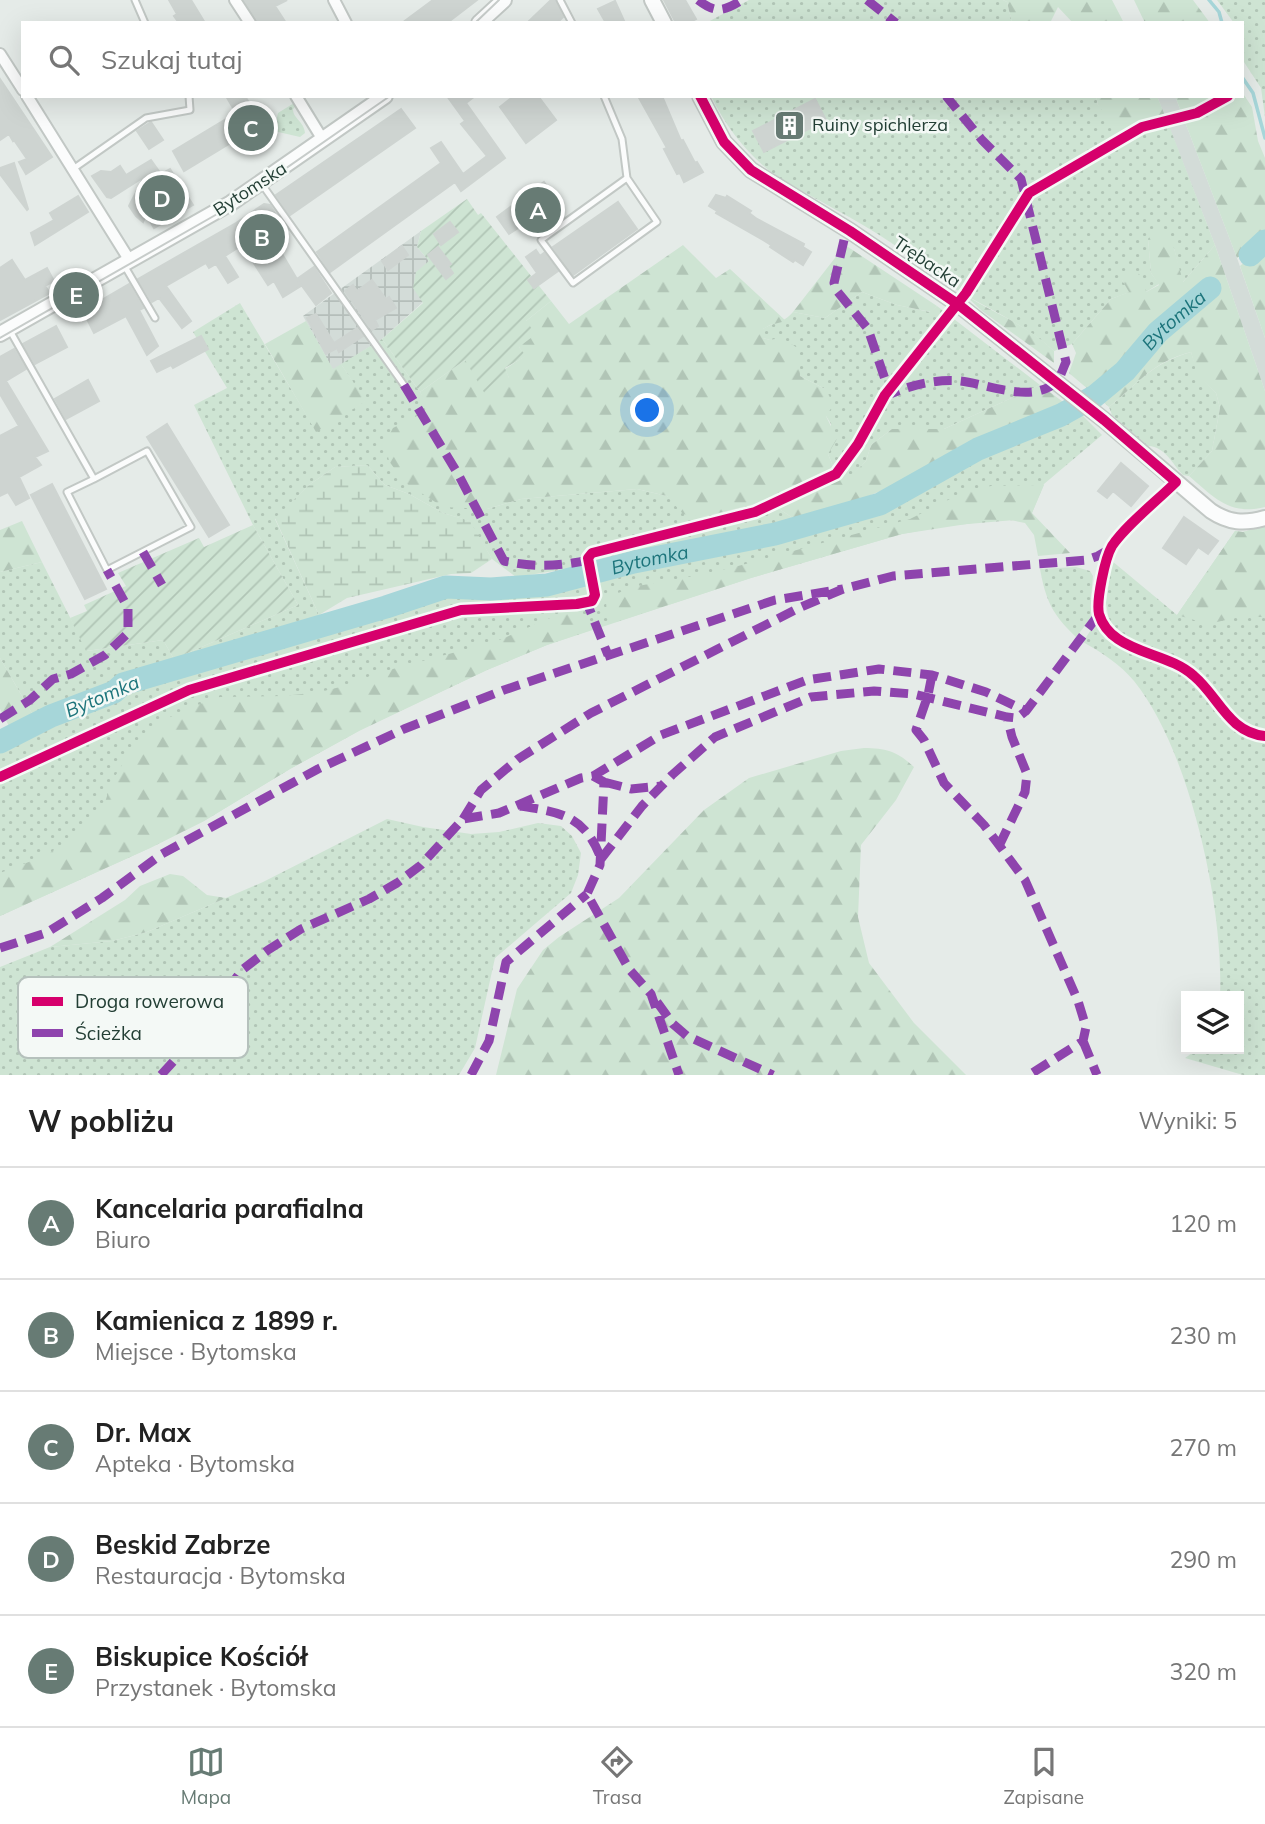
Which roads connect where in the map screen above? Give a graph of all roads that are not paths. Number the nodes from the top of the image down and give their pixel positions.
1 (135, 0) edge
2 (235, 0) edge
3 (334, 0) edge
4 (503, 0) edge
5 (559, 0) edge
6 (652, 0) edge
7 (144, 21) edge
8 (249, 21) edge
9 (345, 21) edge
10 (481, 21) edge
11 (571, 21) edge
12 (663, 21) edge
13 (0, 54) edge
14 (21, 87) edge
15 (28, 98) edge
16 (189, 98) edge
17 (297, 98) edge
18 (382, 98) edge
19 (605, 98) edge
20 (700, 98) edge
21 (323, 140) junction
22 (73, 169) junction
23 (627, 178) junction
24 (261, 183) junction
25 (127, 263) junction
26 (155, 318) dead end
27 (5, 332) edge
28 (404, 385) dead end
29 (94, 479) junction
30 (1176, 482) junction
31 (1265, 518) edge
32 (1265, 736) edge

1 - 7 lane
2 - 8 street
3 - 9 street
4 - 10 street
5 - 11 lane
6 - 12 street
13 - 14 street
15 - 22 street
16 - 22 lane
17 - 21 street
18 - 21 street, Bytomska
19 - 23 lane
20 - 30 street, Trębacka
21 - 24 street, Bytomska
22 - 25 street
23 - 23 lane
24 - 25 street, Bytomska
24 - 28 lane
25 - 26 lane
25 - 27 street, Bytomska
27 - 29 lane
29 - 29 lane
30 - 31 street, Trębacka
30 - 32 street

